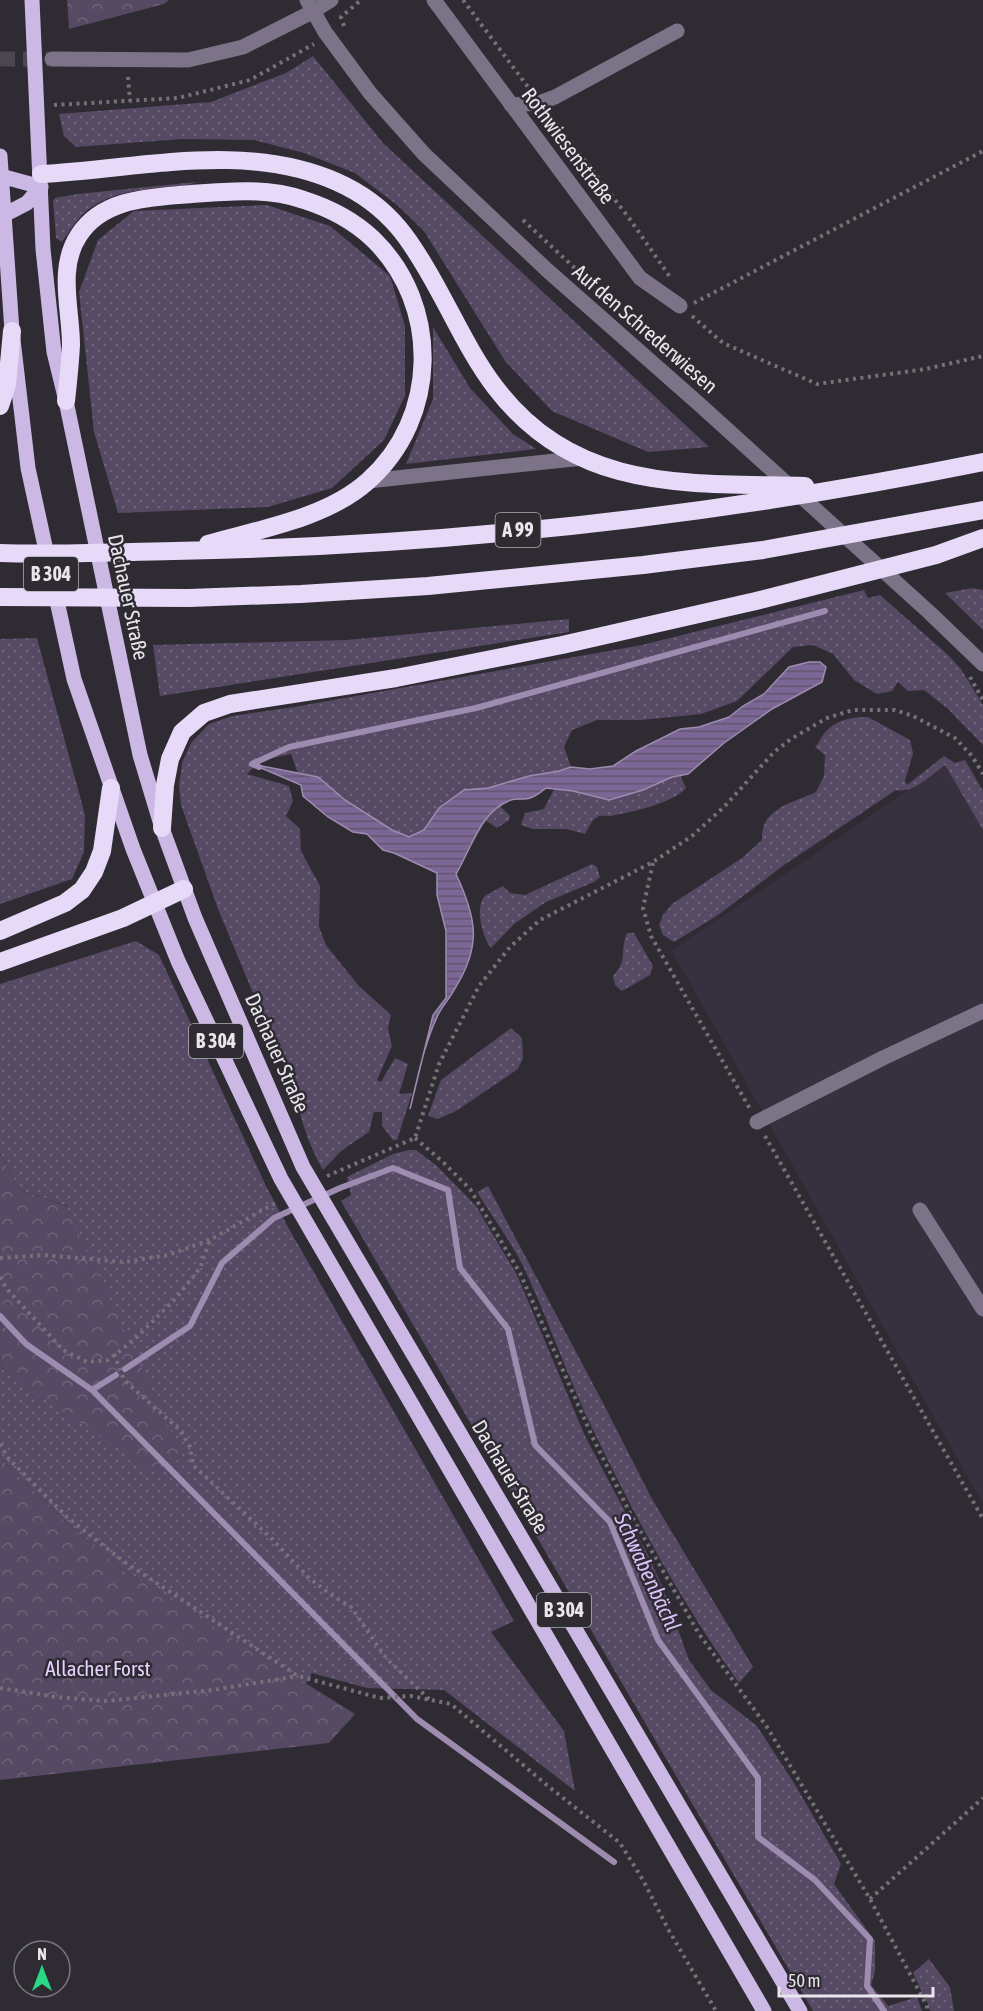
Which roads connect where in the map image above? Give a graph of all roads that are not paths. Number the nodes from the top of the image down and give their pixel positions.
1 (32, 0) edge
2 (331, 0) edge
3 (434, 0) edge
4 (310, 6) edge
5 (677, 31) dead end
6 (52, 59) tunnel mouth
7 (511, 105) junction
8 (0, 156) edge
9 (1, 176) edge
10 (41, 180) junction
11 (2, 217) edge
12 (680, 306) road end
13 (12, 331) junction
14 (66, 401) junction
15 (0, 406) edge
16 (583, 458) junction
17 (983, 462) edge
18 (368, 482) junction
19 (849, 488) junction
20 (983, 510) edge
21 (983, 538) edge
22 (185, 551) junction
23 (0, 553) edge
24 (0, 597) edge
25 (983, 664) edge
26 (111, 788) junction
27 (162, 828) junction
28 (184, 889) junction
29 (154, 902) junction
30 (0, 931) edge
31 (0, 962) edge
32 (983, 1011) edge
33 (757, 1122) road end
34 (920, 1210) dead end
35 (983, 1310) edge
36 (764, 2011) edge
37 (801, 2011) edge

1 - 10 main road, Dachauer Straße / B 304
2 - 4 street
3 - 7 street, Rothwiesenstraße
4 - 6 street
4 - 25 street, Auf den Schrederwiesen
5 - 7 street
7 - 12 street, Rothwiesenstraße
8 - 9 main road, B 304
9 - 10 main road
9 - 11 main road, B 304
10 - 11 main road
10 - 14 main road, Dachauer Straße / B 304
10 - 16 highway
11 - 13 main road, B 304
13 - 15 highway
13 - 26 main road, B 304
14 - 18 highway
14 - 27 main road, Dachauer Straße / B 304
16 - 18 street
16 - 19 highway
17 - 19 highway, A 99
18 - 22 highway
19 - 22 highway, A 99
20 - 24 highway, A 99
21 - 27 highway
22 - 23 highway, A 99
26 - 29 main road, B 304
26 - 30 highway
27 - 28 main road, Dachauer Straße / B 304
28 - 29 highway
28 - 37 main road, Dachauer Straße / B 304
29 - 31 highway
29 - 36 main road, B 304
32 - 33 street
34 - 35 street

